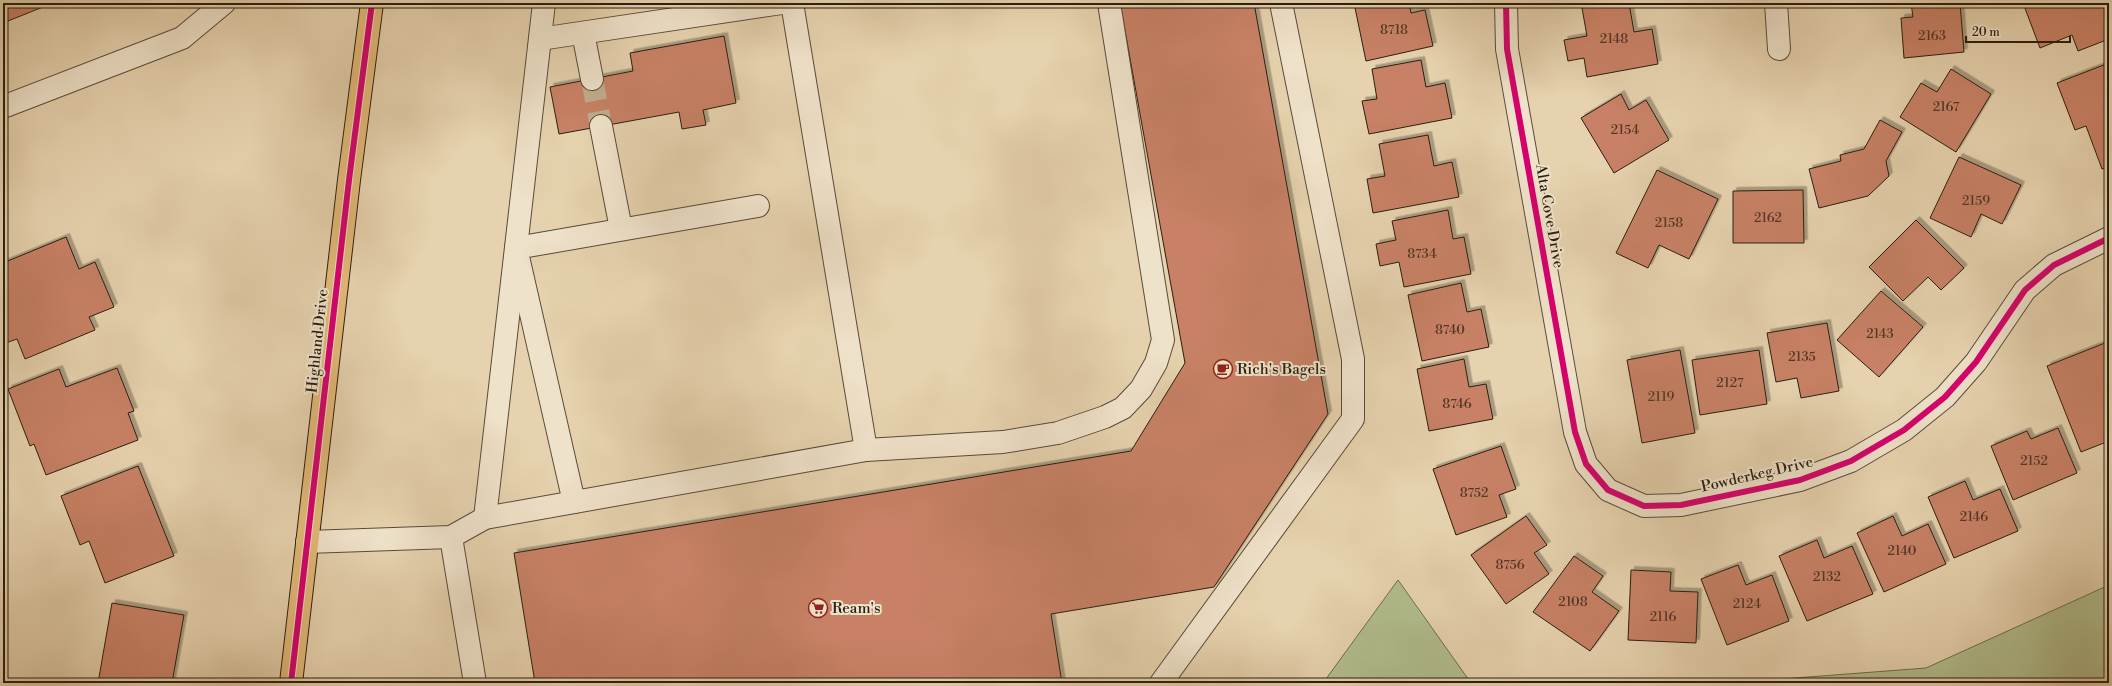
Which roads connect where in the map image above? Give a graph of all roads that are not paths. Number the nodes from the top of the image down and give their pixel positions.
1 (224, 3) edge
2 (372, 3) edge
3 (544, 3) edge
4 (782, 3) edge
5 (792, 3) edge
6 (1109, 3) edge
7 (1281, 3) edge
8 (1506, 3) edge
9 (1776, 3) edge
10 (583, 33) junction
11 (540, 39) junction
12 (1779, 49) dead end
13 (592, 79) tunnel mouth
14 (3, 107) edge
15 (601, 126) tunnel mouth
16 (758, 206) dead end
17 (621, 230) junction
18 (2109, 238) edge
19 (516, 248) junction
20 (1575, 432) joint
21 (866, 450) junction
22 (574, 502) junction
23 (485, 518) junction
24 (451, 537) junction
25 (308, 542) junction
26 (291, 683) edge
27 (475, 683) edge
28 (1161, 683) edge

1 - 14 street
2 - 25 main road, Highland Drive
3 - 11 street
4 - 10 street
5 - 21 street
6 - 21 street
7 - 28 street
8 - 20 street, Alta Cove Drive
9 - 12 street
10 - 11 street
10 - 13 street
11 - 19 street
15 - 17 street
16 - 17 street
17 - 19 street
18 - 20 street, Powderkeg Drive
19 - 22 street
19 - 23 street
21 - 22 street
22 - 23 street
23 - 24 street
24 - 25 street
24 - 27 street
25 - 26 main road, Highland Drive

